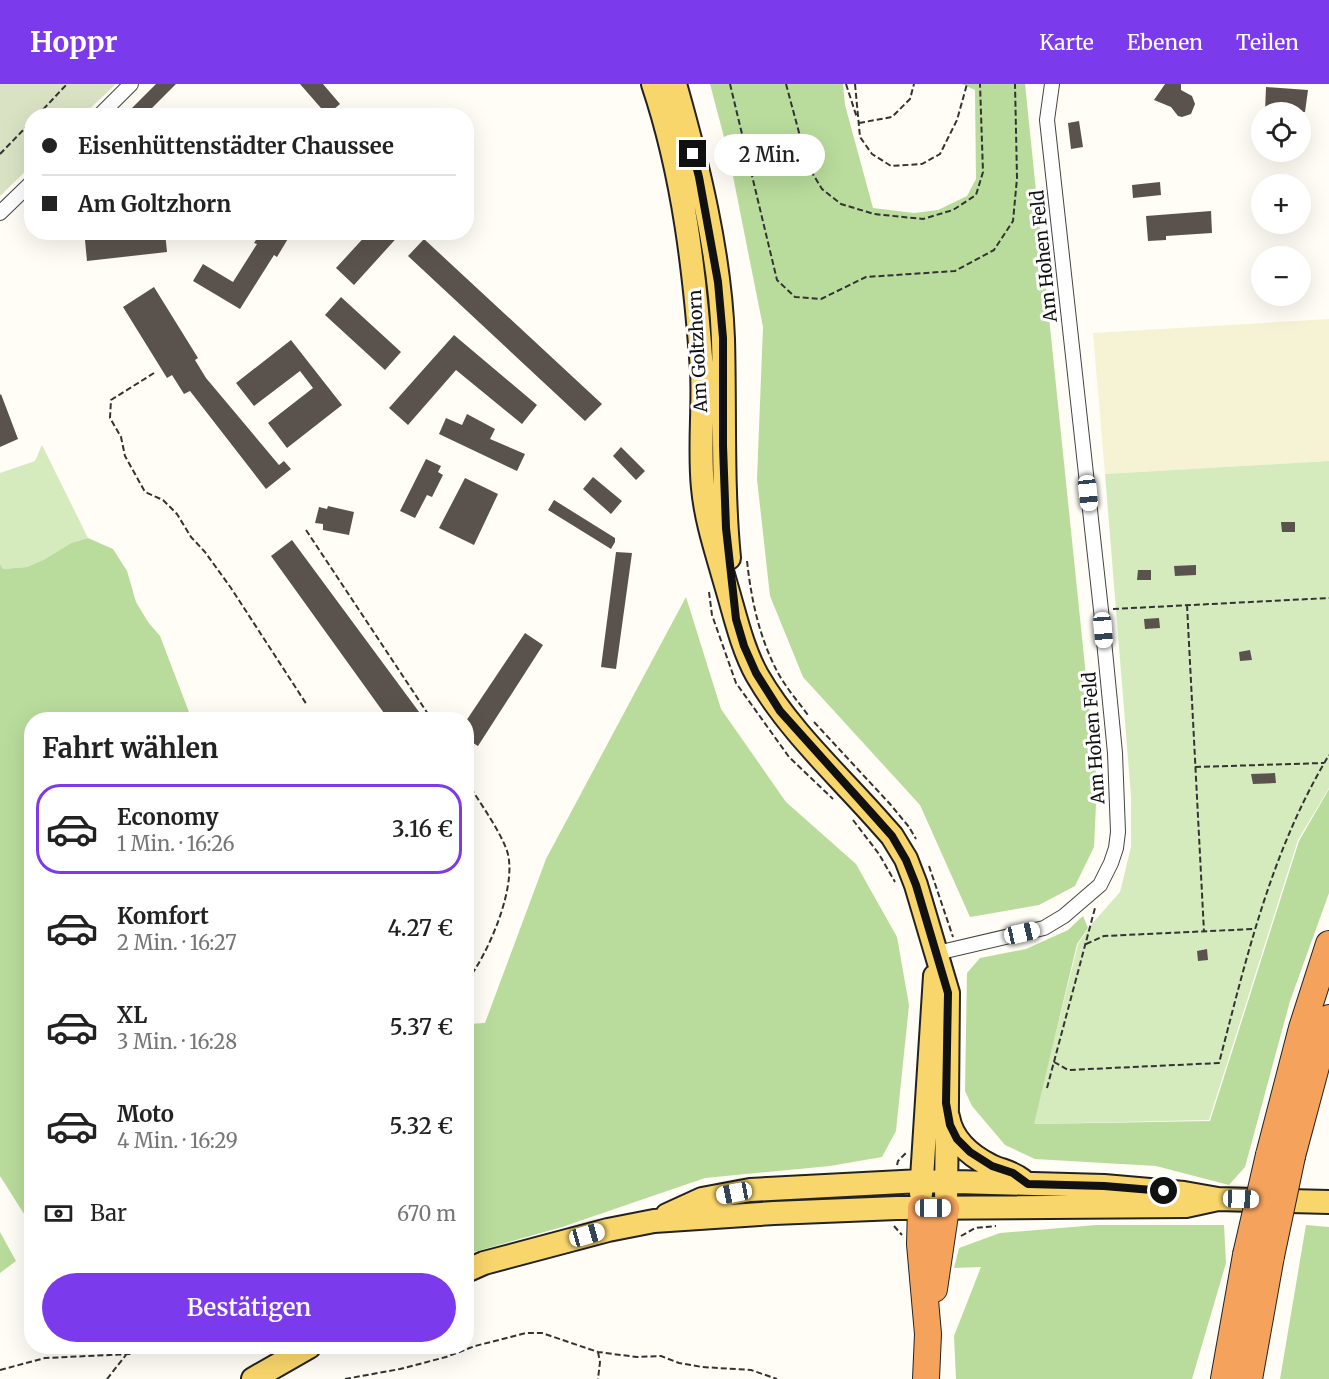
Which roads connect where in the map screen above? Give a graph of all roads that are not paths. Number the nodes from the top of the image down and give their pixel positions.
1 (131, 84) edge
2 (653, 84) edge
3 (675, 84) edge
4 (1052, 84) edge
5 (107, 108) edge
6 (24, 190) edge
7 (0, 213) edge
8 (736, 619) junction
9 (1329, 944) edge
10 (947, 951) junction
11 (1329, 1018) edge
12 (946, 1103) junction
13 (1280, 1156) junction
14 (921, 1181) junction
15 (945, 1181) junction
16 (1028, 1184) junction
17 (1218, 1199) junction
18 (1329, 1202) edge
19 (909, 1215) junction
20 (654, 1221) junction
21 (1259, 1256) junction
22 (474, 1267) edge
23 (297, 1354) edge
24 (253, 1379) edge
25 (926, 1379) edge
26 (1224, 1379) edge
27 (1249, 1379) edge

1 - 5 street
2 - 8 main road, Am Goltzhorn
3 - 8 main road, Am Goltzhorn
4 - 10 street, Am Hohen Feld
6 - 7 street
8 - 10 main road, Am Goltzhorn
9 - 13 highway
10 - 12 main road, Am Goltzhorn
10 - 14 main road, Am Goltzhorn
11 - 13 highway
12 - 15 main road, Am Goltzhorn
12 - 16 main road
13 - 21 highway, bridge
14 - 15 main road
14 - 19 main road, Am Goltzhorn
14 - 20 main road
15 - 16 main road
15 - 19 main road, Am Goltzhorn
16 - 17 main road
17 - 18 main road
17 - 19 main road
19 - 20 main road
19 - 25 highway
20 - 22 main road
21 - 26 highway
21 - 27 highway
23 - 24 main road

